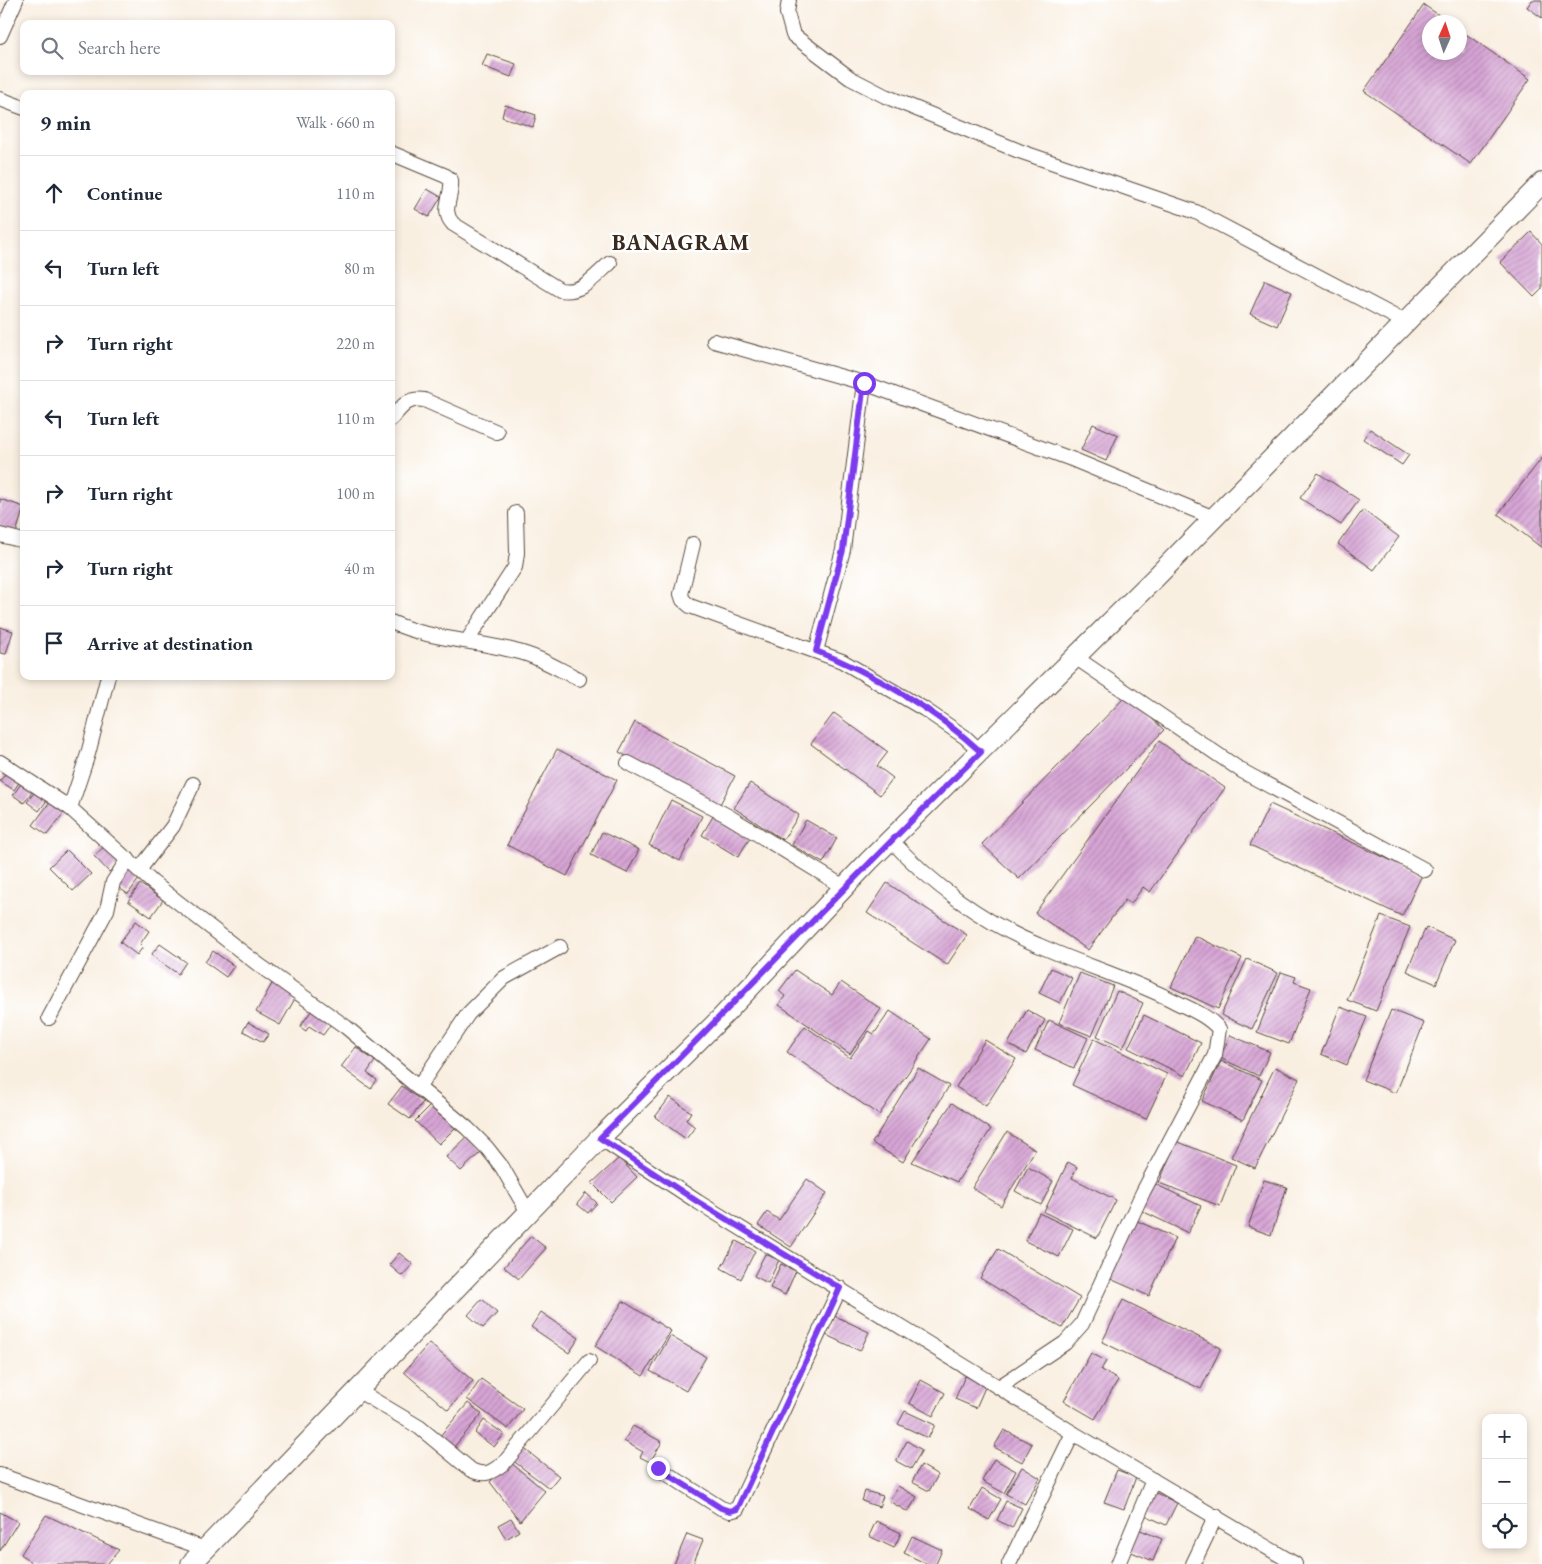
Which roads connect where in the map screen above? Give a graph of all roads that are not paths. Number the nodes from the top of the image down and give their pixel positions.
1 (16, 0) edge
2 (789, 0) edge
3 (0, 36) edge
4 (0, 99) edge
5 (20, 106) edge
6 (395, 155) edge
7 (1542, 184) edge
8 (610, 263) dead end
9 (1405, 322) junction
10 (714, 341) dead end
11 (864, 383) junction
12 (395, 414) edge
13 (497, 432) dead end
14 (516, 512) dead end
15 (1214, 518) junction
16 (0, 535) edge
17 (20, 540) edge
18 (693, 544) dead end
19 (395, 623) edge
20 (467, 641) junction
21 (816, 651) junction
22 (1075, 657) junction
23 (579, 679) dead end
24 (107, 680) edge
25 (981, 752) junction
26 (0, 762) edge
27 (628, 763) dead end
28 (192, 784) dead end
29 (70, 808) junction
30 (891, 840) junction
31 (128, 859) junction
32 (139, 870) junction
33 (1425, 870) dead end
34 (844, 887) junction
35 (560, 947) dead end
36 (49, 1018) dead end
37 (418, 1088) junction
38 (600, 1138) junction
39 (528, 1214) junction
40 (840, 1288) junction
41 (588, 1361) dead end
42 (999, 1387) junction
43 (357, 1390) junction
44 (1073, 1433) junction
45 (658, 1468) dead end
46 (0, 1474) edge
47 (1153, 1480) junction
48 (1216, 1516) junction
49 (205, 1549) junction
50 (191, 1564) edge
51 (1009, 1564) edge
52 (1118, 1564) edge
53 (1192, 1564) edge
54 (1295, 1564) edge

1 - 3 street
2 - 9 street
4 - 5 street
6 - 8 street
7 - 9 main road
9 - 15 main road
10 - 11 street
11 - 15 street
11 - 21 street
12 - 13 street
14 - 20 street
15 - 22 main road
16 - 17 street
18 - 21 street
19 - 20 street
20 - 23 street
21 - 25 street
22 - 25 main road
22 - 33 street
24 - 29 street
25 - 30 main road
26 - 29 street
27 - 34 street
28 - 32 street
29 - 31 street
30 - 34 main road
30 - 42 street
31 - 32 street
31 - 36 street
32 - 37 street
34 - 38 main road
35 - 37 street
37 - 39 street
38 - 39 main road
38 - 40 street
39 - 43 main road
40 - 42 street
40 - 45 street
41 - 43 street
42 - 44 street
43 - 49 main road
44 - 47 street
44 - 51 street
46 - 49 street
47 - 48 street
47 - 52 street
48 - 53 street
48 - 54 street
49 - 50 main road

